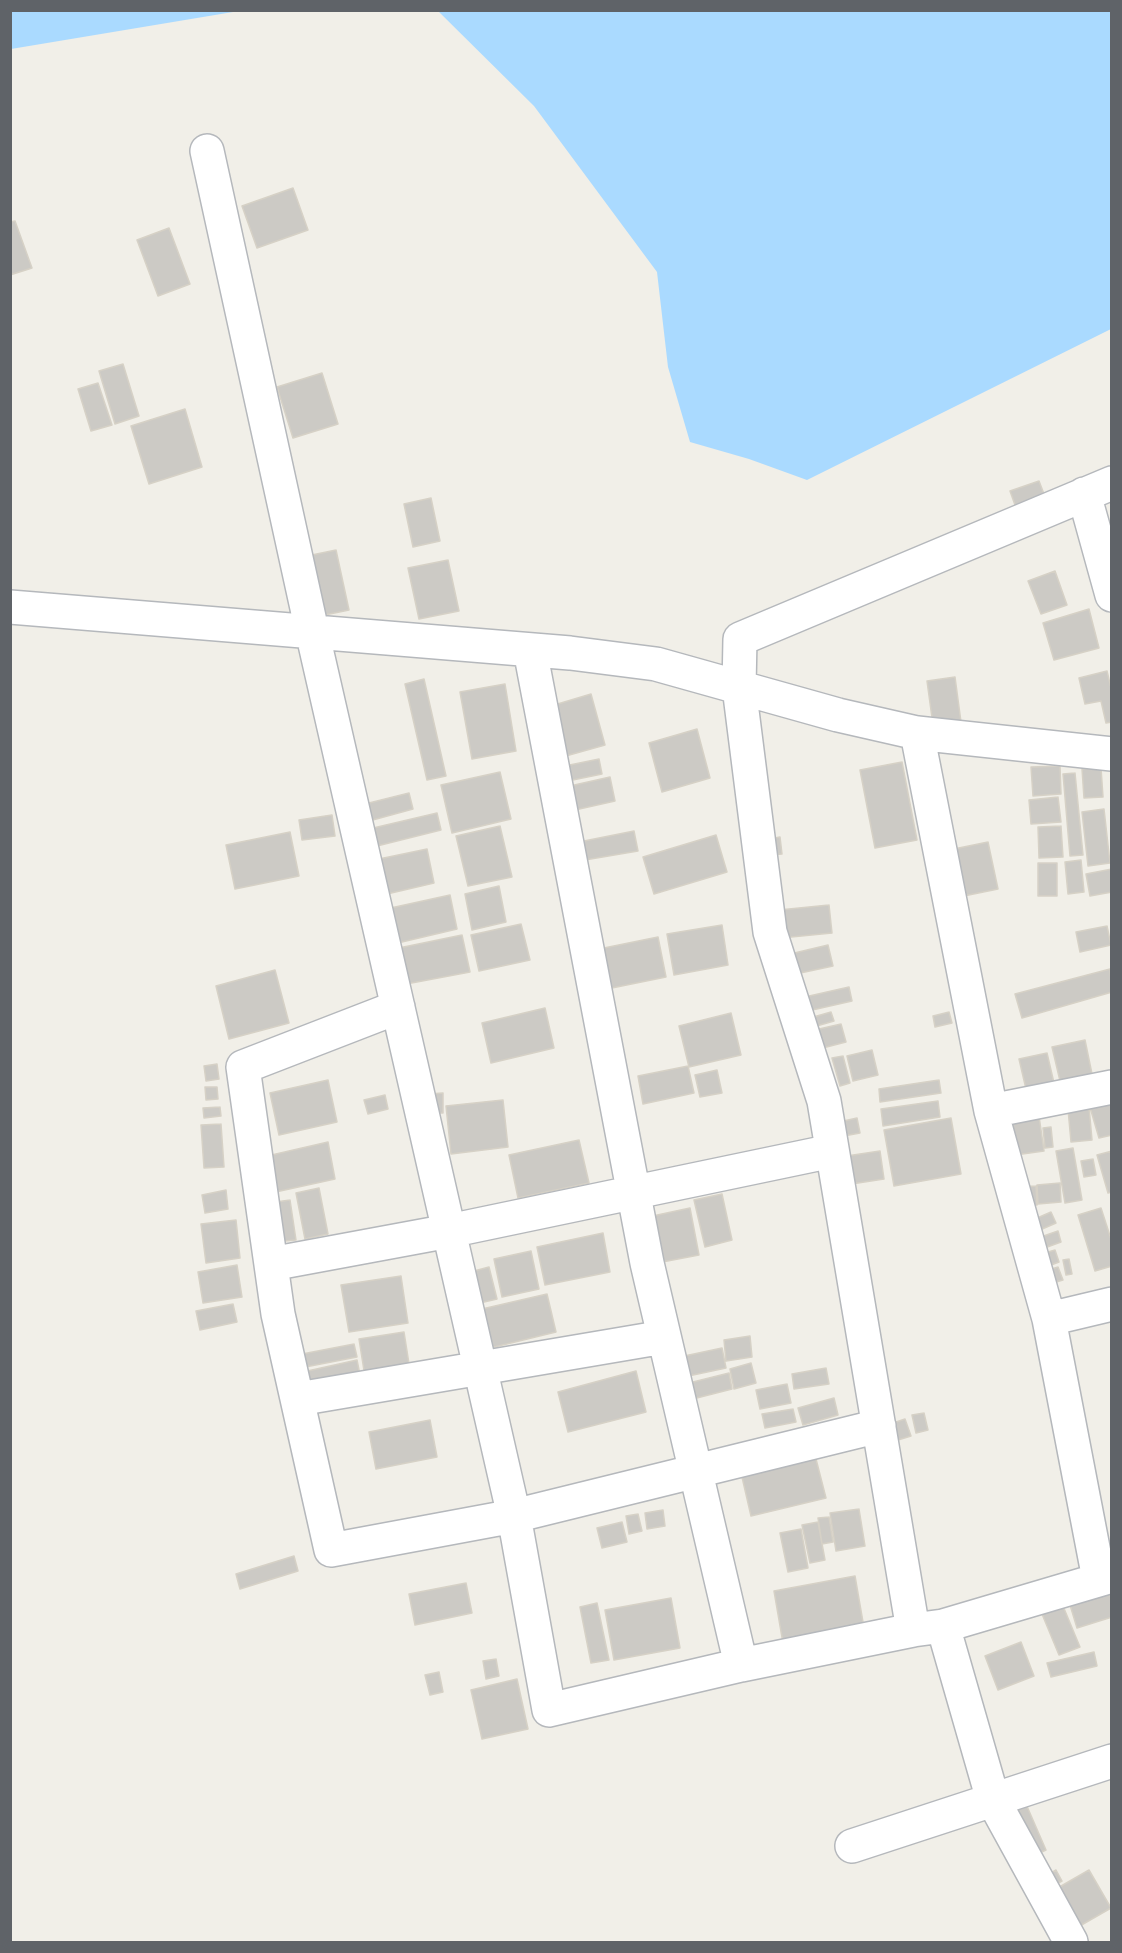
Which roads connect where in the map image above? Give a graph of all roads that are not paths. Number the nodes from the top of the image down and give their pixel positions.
1 (207, 151) dead end
2 (1098, 488) edge
3 (1112, 595) edge
4 (10, 607) edge
5 (312, 631) junction
6 (530, 650) junction
7 (739, 687) junction
8 (917, 733) junction
9 (1112, 754) edge
10 (398, 1007) junction
11 (1112, 1087) edge
12 (991, 1111) junction
13 (832, 1151) junction
14 (634, 1193) junction
15 (449, 1231) junction
16 (271, 1264) junction
17 (1112, 1304) edge
18 (1049, 1319) junction
19 (664, 1337) junction
20 (481, 1370) junction
21 (298, 1399) junction
22 (879, 1426) junction
23 (695, 1472) junction
24 (514, 1516) junction
25 (1105, 1577) edge
26 (928, 1628) junction
27 (741, 1665) junction
28 (1112, 1761) edge
29 (993, 1800) junction
30 (852, 1846) dead end
31 (1071, 1942) edge

1 - 5 street
2 - 3 street
2 - 7 street
4 - 5 street
5 - 6 street
5 - 10 street
6 - 7 street
6 - 14 street
7 - 8 street
7 - 13 street
8 - 9 street
8 - 12 street
10 - 15 street
10 - 16 street
11 - 12 street
12 - 18 street
13 - 14 street
13 - 22 street
14 - 15 street
14 - 19 street
15 - 16 street
15 - 20 street
16 - 21 street
17 - 18 street
18 - 25 street
19 - 20 street
19 - 23 street
20 - 21 street
20 - 24 street
21 - 24 street
22 - 23 street
22 - 26 street
23 - 24 street
23 - 27 street
24 - 27 street
25 - 26 street
26 - 27 street
26 - 29 street
28 - 29 street
29 - 30 street
29 - 31 street

